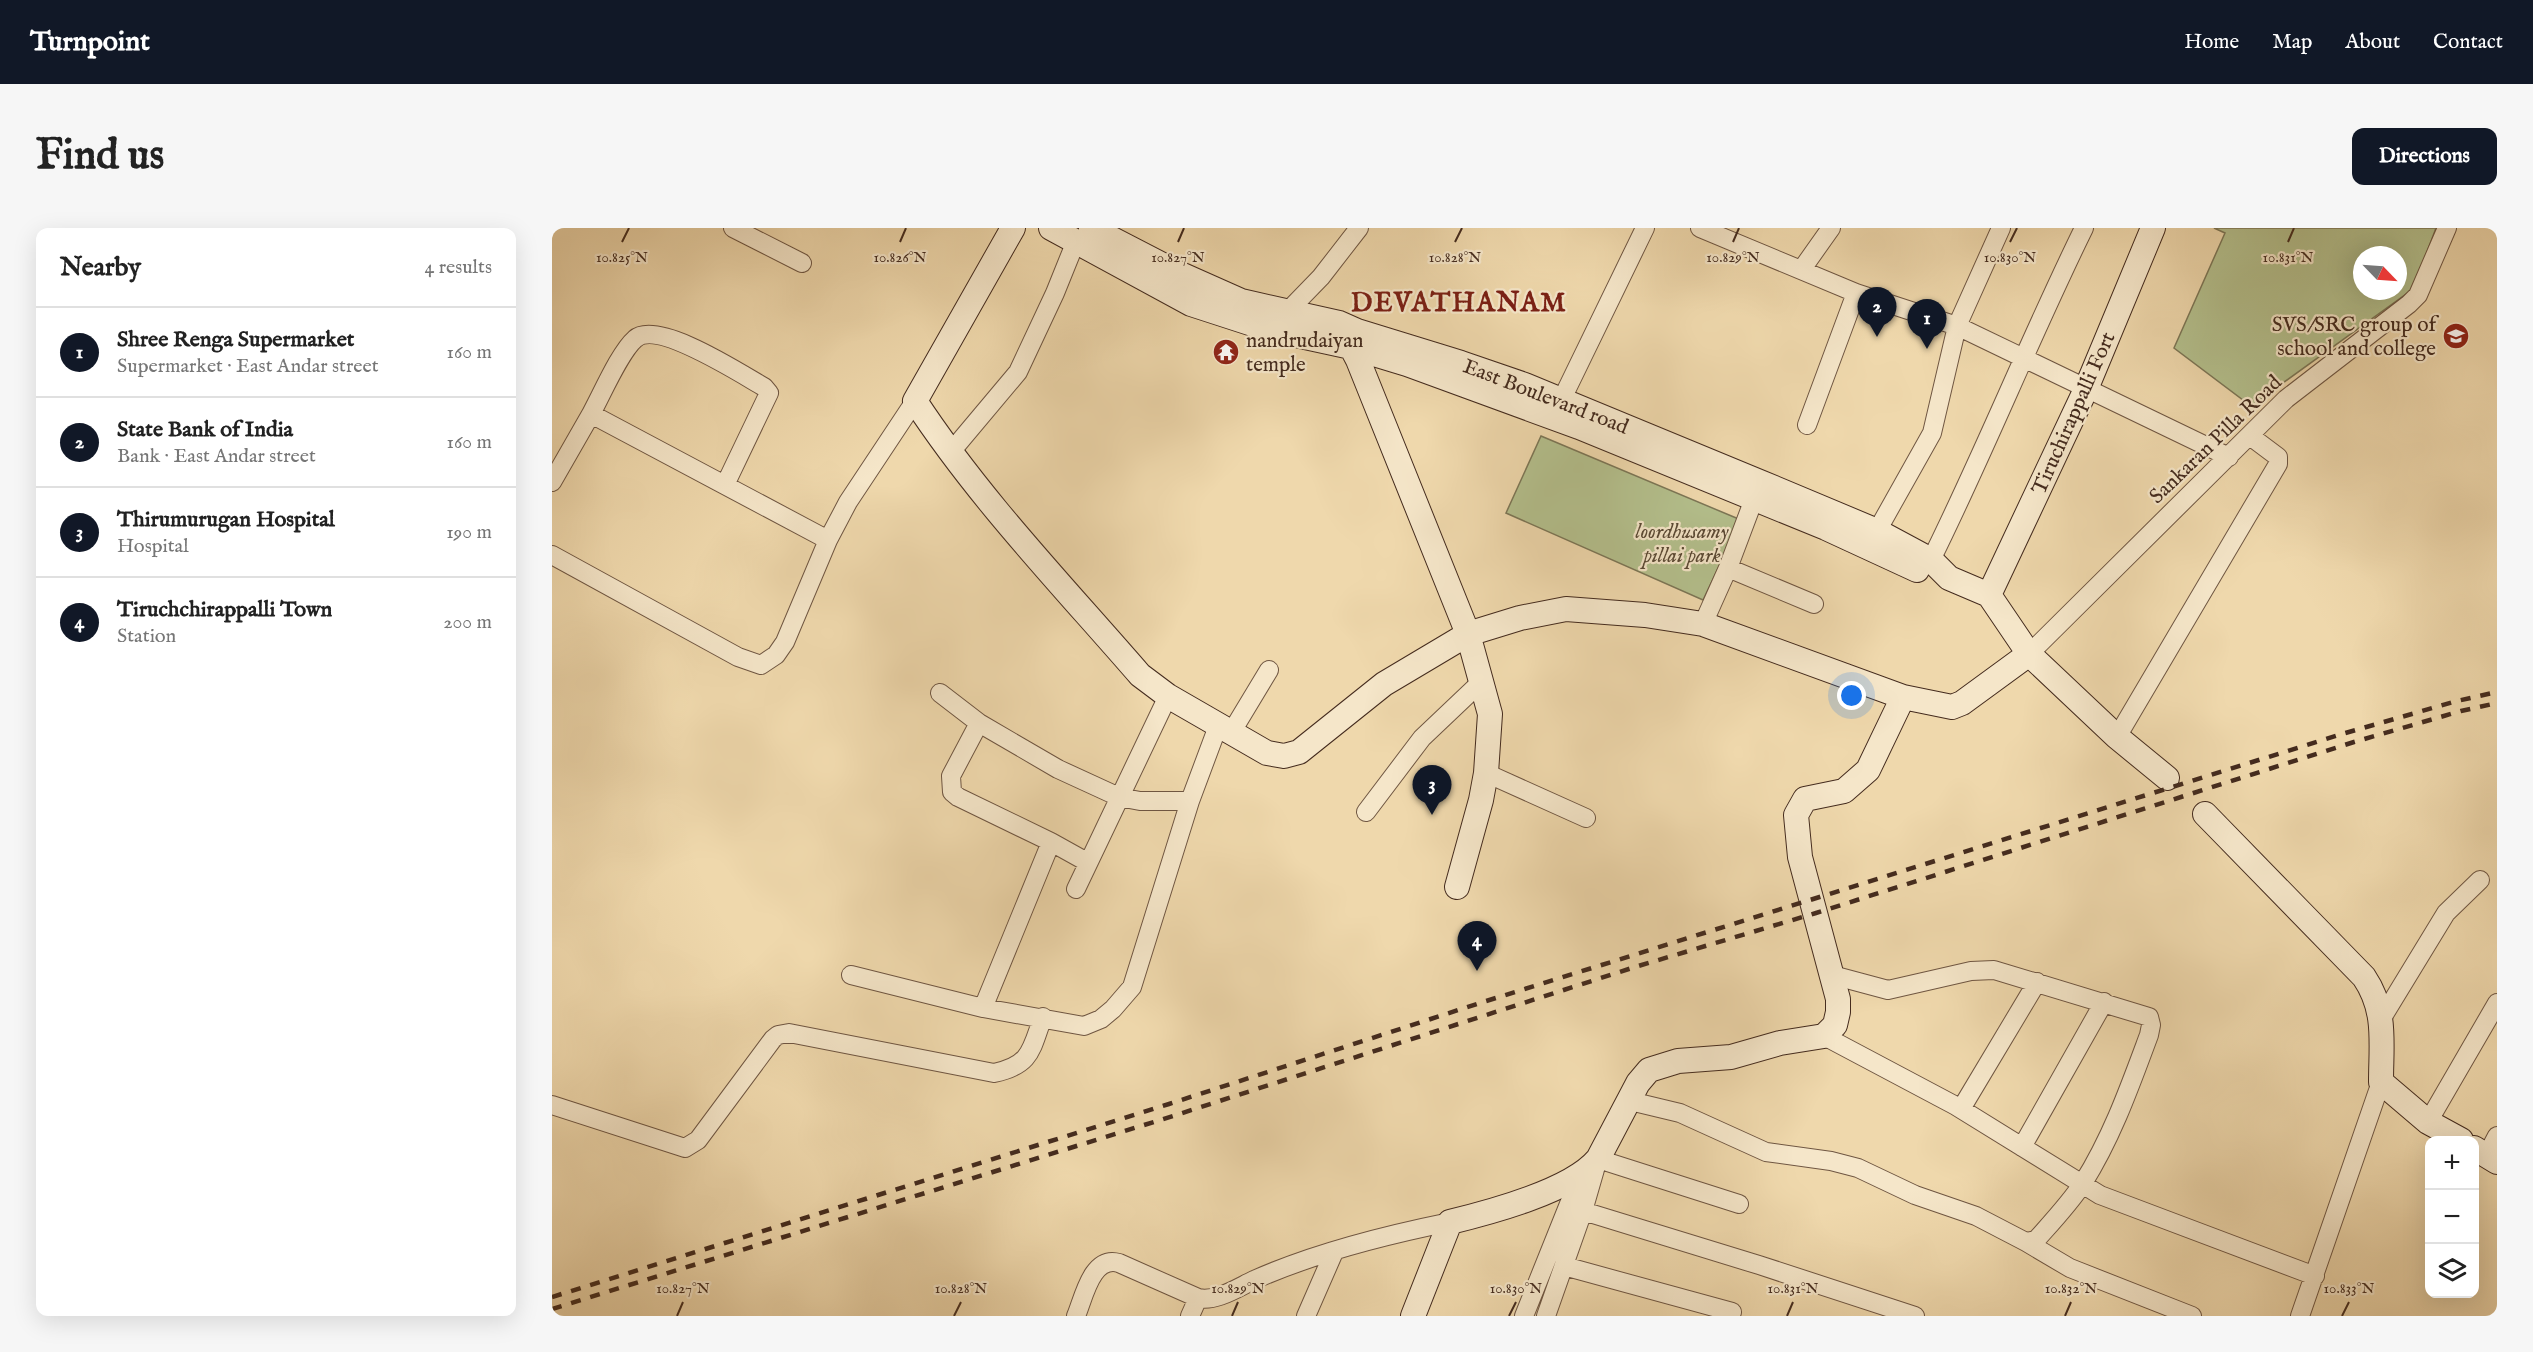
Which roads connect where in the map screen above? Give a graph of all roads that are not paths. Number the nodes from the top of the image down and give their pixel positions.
1 (733, 228) edge
2 (1013, 228) edge
3 (1051, 228) edge
4 (1359, 228) edge
5 (1645, 228) edge
6 (1700, 228) edge
7 (1831, 228) edge
8 (2001, 228) edge
9 (2084, 228) edge
10 (2153, 228) edge
11 (2447, 228) edge
12 (1098, 234) edge
13 (802, 264) dead end
14 (1802, 269) junction
15 (1856, 293) junction
16 (1288, 311) junction
17 (1339, 322) junction
18 (1957, 326) junction
19 (1351, 347) junction
20 (2023, 357) junction
21 (2086, 389) junction
22 (915, 401) junction
23 (1561, 401) junction
24 (591, 414) junction
25 (1807, 425) dead end
26 (2250, 436) junction
27 (950, 453) junction
28 (2229, 457) junction
29 (552, 482) edge
30 (725, 485) junction
31 (1754, 499) junction
32 (1877, 531) junction
33 (828, 540) junction
34 (552, 555) edge
35 (1930, 560) junction
36 (1728, 568) junction
37 (1949, 578) junction
38 (1989, 595) junction
39 (1814, 604) dead end
40 (1703, 624) junction
41 (1468, 634) junction
42 (2029, 654) junction
43 (1269, 670) dead end
44 (1481, 682) junction
45 (940, 693) dead end
46 (1168, 696) junction
47 (1903, 697) junction
48 (979, 723) junction
49 (1225, 730) junction
50 (2117, 737) junction
51 (1486, 773) junction
52 (2167, 778) dead end
53 (1119, 797) junction
54 (1190, 801) junction
55 (1366, 813) dead end
56 (2205, 814) dead end
57 (1586, 818) dead end
58 (1051, 842) junction
59 (1088, 862) junction
60 (2480, 880) dead end
61 (1457, 888) dead end
62 (1076, 889) dead end
63 (851, 975) dead end
64 (1832, 975) junction
65 (2037, 982) junction
66 (2104, 1002) junction
67 (2497, 1003) edge
68 (982, 1008) junction
69 (1043, 1017) junction
70 (2382, 1018) junction
71 (1824, 1036) junction
72 (2381, 1082) junction
73 (1630, 1101) junction
74 (552, 1105) edge
75 (1961, 1109) junction
76 (2428, 1122) junction
77 (2454, 1136) edge
78 (2022, 1147) junction
79 (1590, 1167) junction
80 (2082, 1184) junction
81 (1739, 1204) dead end
82 (1583, 1211) junction
83 (1450, 1222) junction
84 (2026, 1242) junction
85 (1334, 1252) junction
86 (1564, 1266) junction
87 (2315, 1276) junction
88 (1198, 1298) junction
89 (1731, 1312) dead end
90 (1076, 1316) edge
91 (1190, 1316) edge
92 (1306, 1316) edge
93 (1413, 1316) edge
94 (1524, 1316) edge
95 (1546, 1316) edge
96 (1915, 1316) edge
97 (2192, 1316) edge
98 (2300, 1316) edge

1 - 13 street
2 - 22 street
3 - 12 street
4 - 16 street
5 - 23 street
6 - 14 street
7 - 14 street
8 - 18 street
9 - 20 street
10 - 21 street, Tiruchirappalli Fort
11 - 26 street, Sankaran Pilla Road
12 - 16 street, East Boulevard road
12 - 19 street
12 - 27 street
14 - 15 street
15 - 18 street
15 - 25 street
16 - 17 street, East Boulevard road
17 - 19 street
17 - 23 street, East Boulevard road
18 - 20 street
18 - 32 street
19 - 31 street
19 - 41 street
20 - 21 street
20 - 35 street
21 - 28 street
21 - 38 street, Tiruchirappalli Fort
22 - 27 street
22 - 33 street
23 - 32 street, East Boulevard road
24 - 29 street
24 - 30 street
24 - 30 street
26 - 28 street, Sankaran Pilla Road
26 - 50 street
27 - 46 street
28 - 42 street, Sankaran Pilla Road
30 - 33 street
31 - 36 street
31 - 37 street
32 - 35 street, East Boulevard road
33 - 34 street
35 - 37 street, East Boulevard road
36 - 39 street
36 - 40 street
37 - 38 street, East Boulevard road
38 - 42 street
40 - 41 street
40 - 47 street
41 - 44 street
41 - 49 street
42 - 47 street
42 - 50 street
43 - 49 street
44 - 51 street
44 - 55 street
45 - 48 street
46 - 49 street
46 - 53 street
47 - 64 street
48 - 53 street
48 - 58 street
49 - 54 street
50 - 52 street
51 - 57 street
51 - 61 street
53 - 54 street
53 - 59 street
54 - 69 street
56 - 70 street
58 - 59 street
58 - 68 street
59 - 62 street
60 - 70 street
63 - 68 street
64 - 65 street
64 - 71 street
65 - 66 street
65 - 75 street
66 - 78 street
66 - 80 street
67 - 76 street
68 - 69 street
69 - 74 street
70 - 72 street
71 - 73 street
71 - 75 street
72 - 76 street
72 - 87 street
73 - 79 street
73 - 84 street
75 - 78 street
76 - 77 street
78 - 80 street
79 - 81 street
79 - 82 street
79 - 83 street
79 - 94 street
80 - 84 street
80 - 87 street
82 - 86 street
82 - 96 street
83 - 85 street
83 - 93 street
84 - 97 street
85 - 88 street
85 - 92 street
86 - 89 street
86 - 95 street
87 - 98 street
88 - 90 street
88 - 91 street

